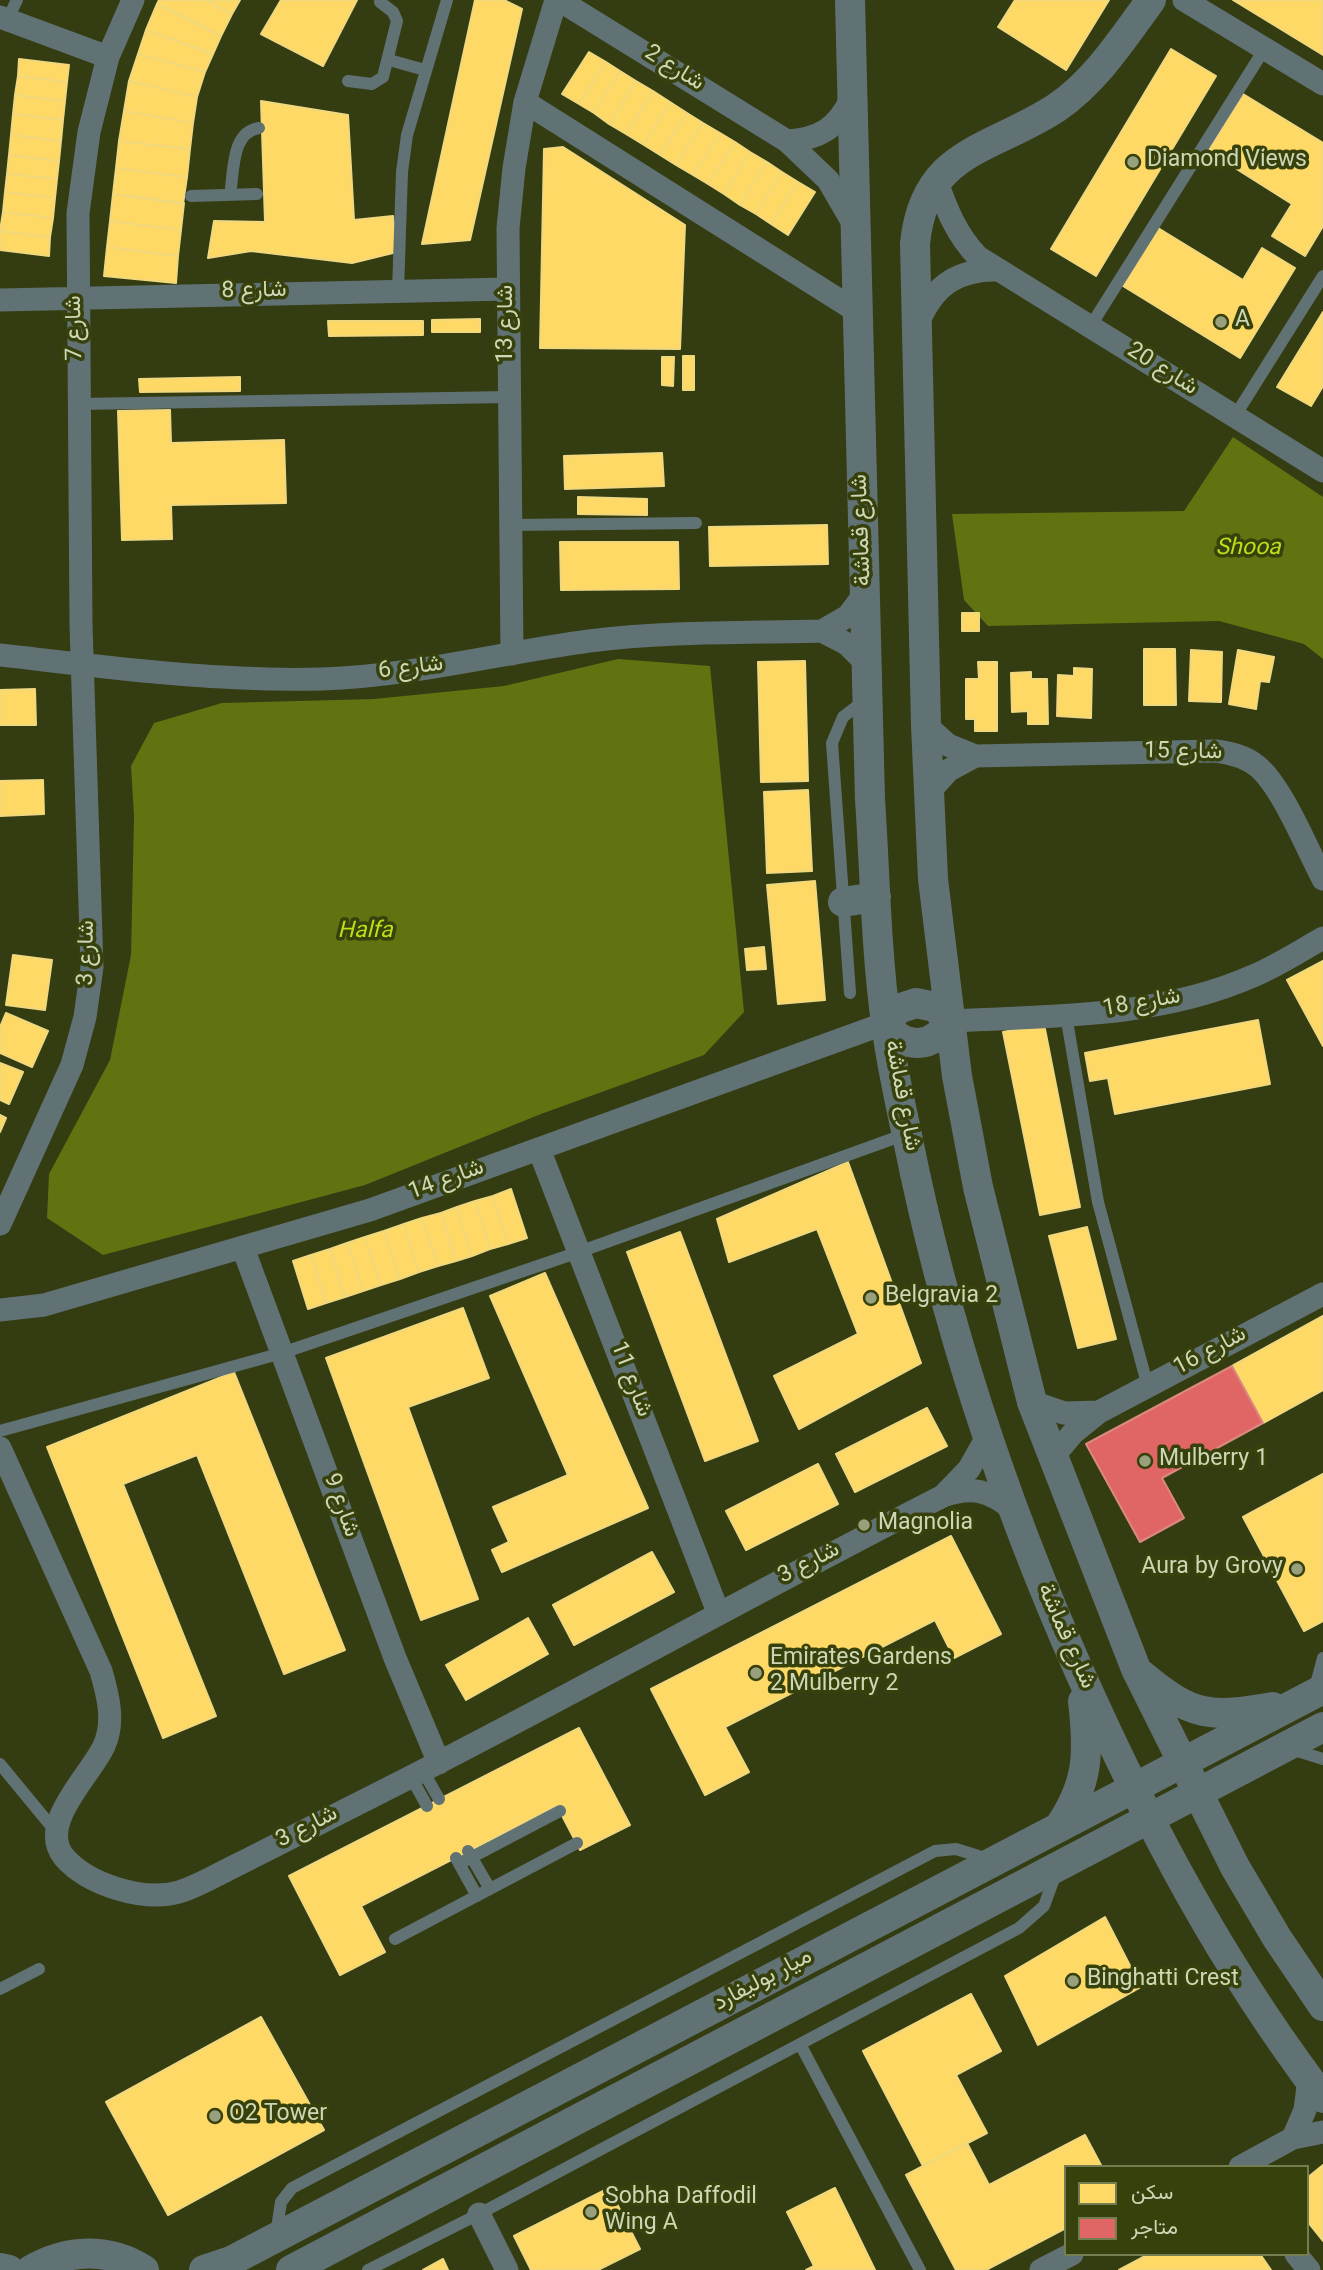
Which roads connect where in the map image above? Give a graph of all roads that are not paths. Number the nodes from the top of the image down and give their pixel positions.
1 (132, 0) edge
2 (447, 0) edge
3 (557, 0) edge
4 (850, 0) edge
5 (1184, 1) edge
6 (380, 2) dead end
7 (1141, 6) edge
8 (8, 12) edge
9 (1265, 48) junction
10 (108, 57) junction
11 (389, 60) junction
12 (425, 70) junction
13 (348, 81) dead end
14 (1323, 84) edge
15 (851, 99) junction
16 (525, 102) junction
17 (259, 128) dead end
18 (788, 141) junction
19 (936, 180) junction
20 (257, 194) dead end
21 (230, 195) junction
22 (191, 196) dead end
23 (856, 229) junction
24 (999, 270) junction
25 (1323, 276) edge
26 (508, 289) junction
27 (398, 291) junction
28 (76, 298) junction
29 (0, 300) edge
30 (858, 312) junction
31 (919, 321) junction
32 (1090, 327) junction
33 (509, 397) junction
34 (78, 404) junction
35 (1235, 416) junction
36 (1323, 471) edge
37 (696, 523) dead end
38 (510, 525) junction
39 (866, 592) junction
40 (822, 631) junction
41 (512, 654) junction
42 (0, 655) edge
43 (82, 664) junction
44 (868, 665) junction
45 (869, 697) junction
46 (926, 725) junction
47 (975, 756) junction
48 (929, 792) junction
49 (1323, 879) edge
50 (876, 897) junction
51 (843, 902) junction
52 (1323, 938) edge
53 (850, 993) dead end
54 (1066, 1015) junction
55 (949, 1021) junction
56 (886, 1023) junction
57 (907, 1133) junction
58 (539, 1149) junction
59 (0, 1224) edge
60 (243, 1248) junction
61 (579, 1252) junction
62 (1323, 1294) edge
63 (0, 1310) edge
64 (282, 1353) junction
65 (1148, 1387) junction
66 (1032, 1402) junction
67 (1098, 1412) junction
68 (0, 1431) edge
69 (987, 1437) junction
70 (0, 1448) edge
71 (1052, 1458) junction
72 (943, 1496) junction
73 (1014, 1511) junction
74 (718, 1612) junction
75 (1323, 1658) edge
76 (1136, 1669) junction
77 (1080, 1673) junction
78 (1311, 1695) edge
79 (1323, 1727) edge
80 (1285, 1747) junction
81 (1323, 1759) edge
82 (1182, 1763) junction
83 (0, 1764) edge
84 (424, 1770) junction
85 (1132, 1789) junction
86 (1198, 1793) junction
87 (433, 1802) dead end
88 (560, 1811) dead end
89 (1147, 1820) junction
90 (1058, 1828) junction
91 (56, 1832) junction
92 (577, 1843) dead end
93 (470, 1854) junction
94 (1058, 1867) junction
95 (490, 1889) junction
96 (477, 1896) junction
97 (395, 1939) dead end
98 (39, 1969) dead end
99 (0, 1989) edge
100 (1323, 2006) edge
101 (800, 2044) junction
102 (1316, 2089) edge
103 (1323, 2132) edge
104 (1293, 2138) junction
105 (1244, 2165) edge
106 (479, 2214) junction
107 (1068, 2256) edge
108 (1298, 2256) edge
109 (312, 2266) edge
110 (0, 2268) edge
111 (9, 2270) edge
112 (31, 2270) edge
113 (144, 2270) edge
114 (204, 2270) edge
115 (368, 2270) edge
116 (507, 2270) edge
117 (920, 2270) edge
118 (1041, 2270) edge
119 (1309, 2270) edge

1 - 10 street, شارع 7
2 - 12 lane
3 - 16 street, شارع 13
3 - 18 street, شارع 2
4 - 15 street, شارع قماشة
5 - 7 street
5 - 9 street
6 - 11 lane
7 - 19 street
8 - 10 street
9 - 14 street
9 - 32 lane
10 - 28 street, شارع 7
11 - 12 lane
11 - 13 lane
12 - 27 lane
15 - 18 street
15 - 23 street, شارع قماشة
16 - 26 street, شارع 13
16 - 30 street
17 - 21 lane
18 - 23 street, شارع 2
19 - 24 street, شارع 20
19 - 31 street
20 - 21 lane
21 - 22 lane
23 - 30 street, شارع قماشة
24 - 31 street
24 - 32 street, شارع 20
25 - 35 lane
26 - 27 street, شارع 8
26 - 33 street, شارع 13
27 - 28 street, شارع 8
28 - 29 street, شارع 8
28 - 34 street, شارع 7
30 - 39 street, شارع قماشة
31 - 46 street
32 - 35 street, شارع 20
33 - 34 lane
33 - 38 street, شارع 13
34 - 43 street, شارع 7
35 - 36 street, شارع 20
37 - 38 lane
38 - 41 street, شارع 13
39 - 40 street
39 - 44 street, شارع قماشة
40 - 41 street, شارع 6
40 - 44 street
41 - 43 street, شارع 6
42 - 43 street, شارع 6
43 - 59 street, شارع 3
44 - 45 street, شارع قماشة
45 - 50 street, شارع قماشة
45 - 51 lane
46 - 47 street, شارع 15
46 - 48 street
47 - 48 street
47 - 49 street, شارع 15
48 - 55 street
50 - 51 street
50 - 56 street, شارع قماشة
51 - 53 lane
52 - 54 street, شارع 18
54 - 55 street, شارع 18
54 - 65 lane
55 - 56 street
55 - 66 street
56 - 57 street, شارع قماشة
56 - 58 street, شارع 14
57 - 61 lane
57 - 69 street, شارع قماشة
58 - 60 street, شارع 14
58 - 61 street, شارع 11
60 - 63 street, شارع 14
60 - 64 street, شارع 9
61 - 64 lane
61 - 74 street, شارع 11
62 - 65 street, شارع 16
64 - 68 lane
64 - 84 street, شارع 9
65 - 67 street, شارع 16
66 - 67 street, شارع 16
66 - 71 street
67 - 71 street, شارع 16
69 - 72 street, شارع 3
69 - 73 street, شارع قماشة
70 - 91 street
71 - 76 street
72 - 73 street, شارع 3
72 - 74 street, شارع 3
73 - 77 street, شارع قماشة
74 - 84 street, شارع 3
75 - 78 lane
76 - 78 street
76 - 82 street
77 - 85 street, شارع قماشة
77 - 90 street
78 - 82 street, ميار بوليفارد
79 - 80 street, ميار بوليفارد
80 - 81 lane
80 - 86 street, ميار بوليفارد
82 - 85 street, ميار بوليفارد
82 - 86 street
83 - 91 lane
84 - 87 lane
84 - 91 street, شارع 3
85 - 89 street, شارع قماشة
85 - 90 street, ميار بوليفارد
86 - 89 street, ميار بوليفارد
86 - 100 street
88 - 93 lane
89 - 94 street, ميار بوليفارد
89 - 102 street, شارع قماشة
90 - 114 street, ميار بوليفارد
92 - 95 lane
93 - 95 lane
93 - 96 lane
94 - 101 lane
94 - 109 street, ميار بوليفارد
95 - 96 lane
96 - 97 lane
98 - 99 lane
101 - 106 lane
101 - 117 lane
102 - 104 street
103 - 104 street
104 - 105 street
106 - 115 lane
106 - 116 street
107 - 118 street
108 - 119 street
110 - 111 street
112 - 113 street

